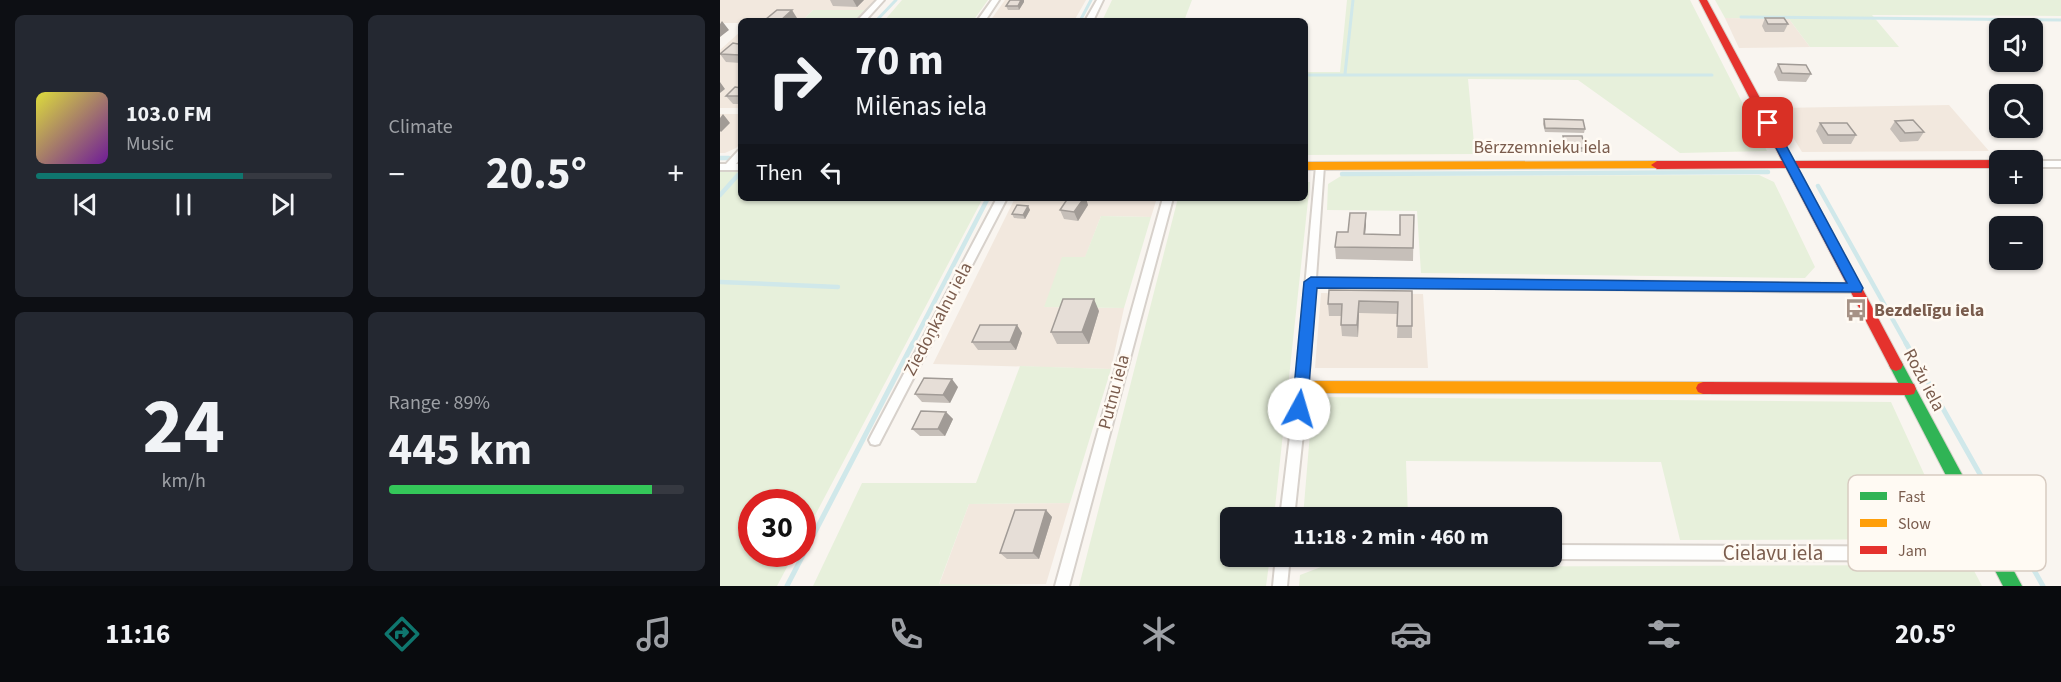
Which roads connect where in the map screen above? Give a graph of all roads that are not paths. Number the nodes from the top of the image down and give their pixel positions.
1 (881, 0) edge
2 (996, 0) edge
3 (1100, 0) edge
4 (1703, 0) edge
5 (864, 18) edge
6 (983, 18) edge
7 (1091, 18) edge
8 (738, 155) edge
9 (1784, 164) junction
10 (1989, 164) edge
11 (2043, 164) edge
12 (2061, 164) edge
13 (1308, 166) edge
14 (1320, 166) junction
15 (724, 167) edge
16 (1000, 201) edge
17 (1167, 201) edge
18 (1311, 282) junction
19 (1856, 288) junction
20 (1302, 387) junction
21 (1909, 389) junction
22 (875, 440) dead end
23 (1954, 475) edge
24 (1288, 507) edge
25 (1562, 552) edge
26 (1848, 553) edge
27 (1282, 567) edge
28 (2005, 571) edge
29 (1062, 586) edge
30 (1280, 586) edge
31 (2013, 586) edge

1 - 5 street
2 - 6 street
3 - 7 street
4 - 9 street, Rožu iela
8 - 15 street
9 - 10 street, Bērzzemnieku iela
9 - 14 street, Bērzzemnieku iela
9 - 19 street, Rožu iela
11 - 12 street
13 - 14 street, Bērzzemnieku iela
14 - 18 street
16 - 22 street, Ziedoņkalnu iela
17 - 29 street, Putnu iela
18 - 19 street
18 - 20 street
19 - 21 street, Rožu iela
20 - 21 street
20 - 24 street
21 - 23 street, Rožu iela
25 - 26 street, Cielavu iela
27 - 30 street
28 - 31 street, Rožu iela

